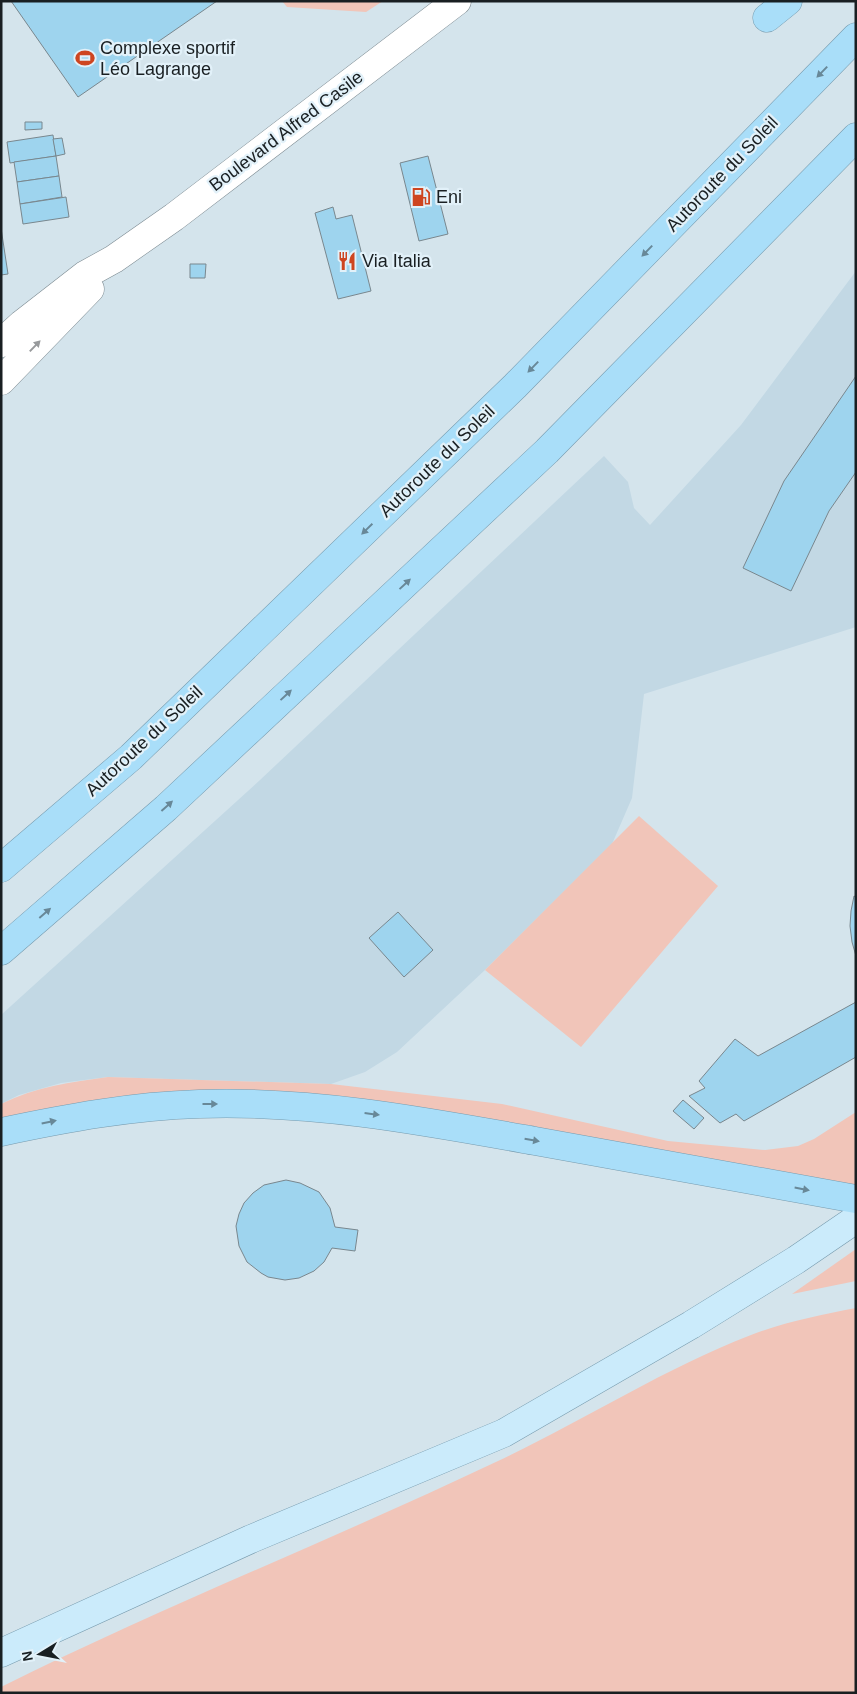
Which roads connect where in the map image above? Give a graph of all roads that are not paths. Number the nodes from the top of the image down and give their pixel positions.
1 (457, 1) edge
2 (788, 1) edge
3 (767, 18) dead end
4 (856, 37) edge
5 (856, 137) edge
6 (114, 259) junction
7 (1, 343) edge
8 (1, 381) edge
9 (1, 868) edge
10 (1, 951) edge
11 (1, 1132) edge
12 (856, 1199) edge
13 (856, 1219) edge
14 (1, 1653) edge

1 - 6 street, Boulevard Alfred Casile
2 - 3 highway
4 -> 9 highway, Autoroute du Soleil
10 -> 5 highway
6 - 7 street, Boulevard Alfred Casile
8 -> 6 street, Boulevard Alfred Casile
11 -> 12 highway
13 - 14 main road

